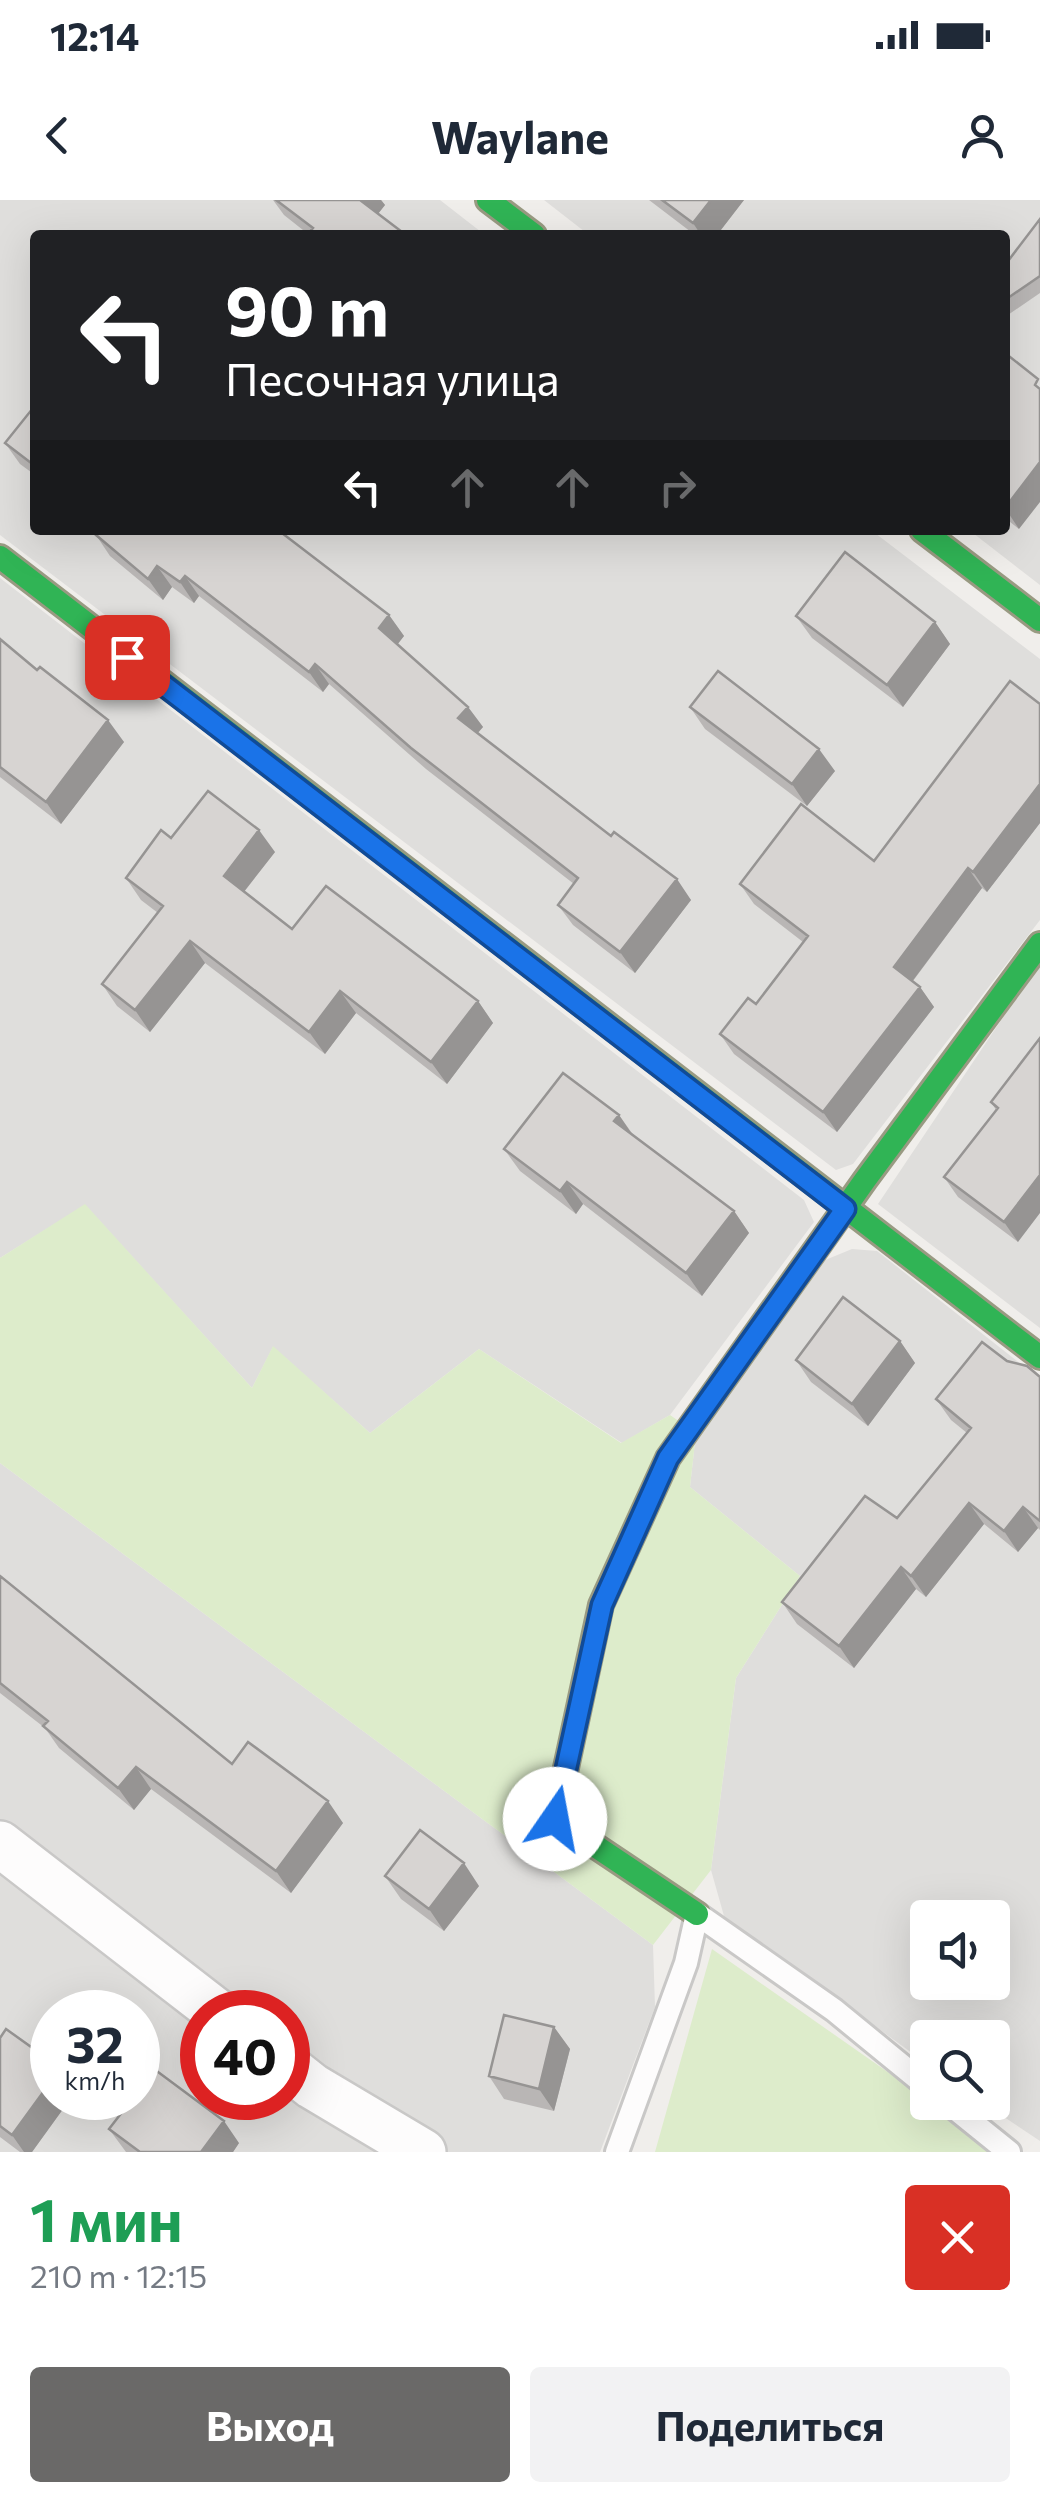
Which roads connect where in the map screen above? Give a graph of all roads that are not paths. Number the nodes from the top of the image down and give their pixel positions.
1 (488, 200) edge
2 (527, 230) edge
3 (929, 535) edge
4 (0, 557) edge
5 (1040, 620) edge
6 (1040, 944) edge
7 (845, 1209) junction
8 (1040, 1357) edge
9 (0, 1844) edge
10 (697, 1914) junction
11 (189, 1990) edge
12 (910, 2071) edge
13 (310, 2084) edge
14 (969, 2120) edge
15 (423, 2152) edge
16 (618, 2152) edge
17 (1009, 2152) edge

1 - 2 street
3 - 5 street
4 - 7 street
6 - 7 street
7 - 8 street
7 - 10 street
9 - 11 street
10 - 12 lane
10 - 16 lane
13 - 15 street
14 - 17 lane

